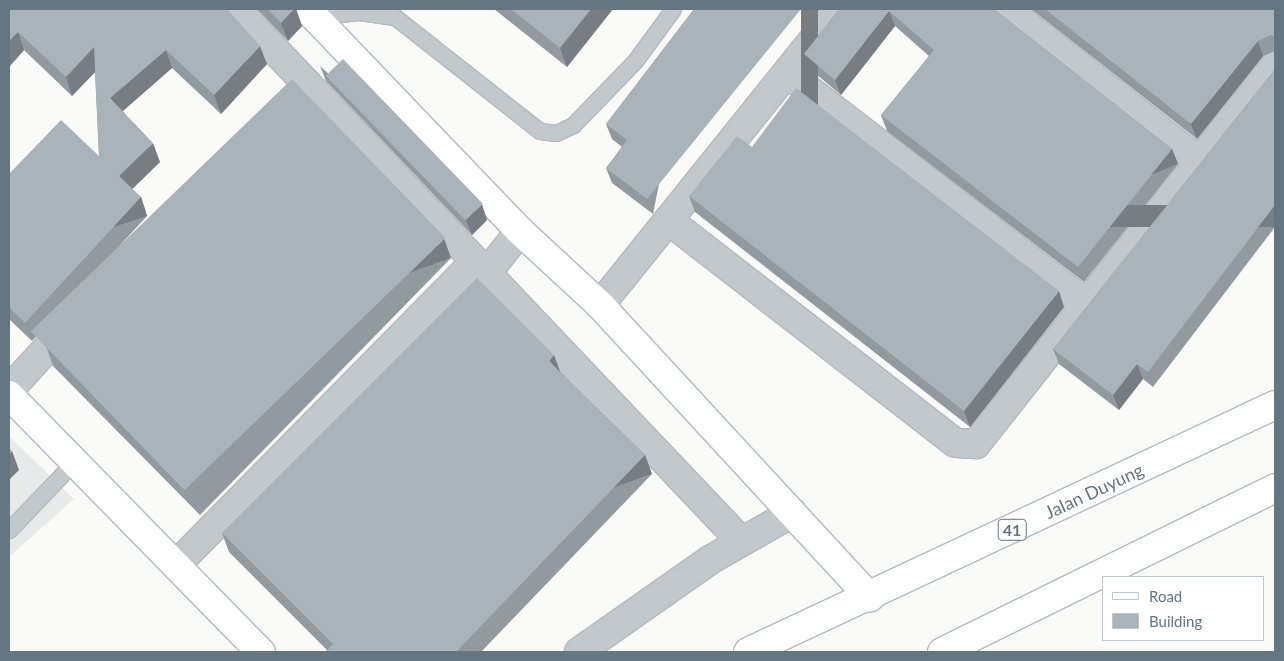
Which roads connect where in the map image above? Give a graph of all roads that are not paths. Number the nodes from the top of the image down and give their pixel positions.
1 (236, 9) edge
2 (673, 9) edge
3 (838, 9) edge
4 (1006, 9) edge
5 (310, 13) edge
6 (353, 57) junction
7 (1275, 66) edge
8 (299, 73) junction
9 (788, 74) junction
10 (280, 94) edge
11 (1199, 160) junction
12 (668, 220) junction
13 (520, 231) junction
14 (481, 268) junction
15 (1084, 303) junction
16 (88, 304) edge
17 (600, 305) junction
18 (9, 390) edge
19 (9, 395) edge
20 (1275, 406) edge
21 (76, 460) junction
22 (1275, 488) edge
23 (792, 514) junction
24 (9, 530) edge
25 (741, 541) junction
26 (178, 564) junction
27 (870, 598) junction
28 (261, 652) edge
29 (579, 652) edge
30 (748, 652) edge
31 (942, 652) edge

1 - 8 street
2 - 5 lane
3 - 9 street
4 - 11 street
5 - 6 main road
6 - 8 street
6 - 13 main road
7 - 11 street
8 - 10 street
8 - 14 street
9 - 12 street
9 - 15 street
11 - 15 street
12 - 15 street
12 - 17 street
13 - 14 street
13 - 17 main road
14 - 25 street
14 - 26 street
16 - 18 street
17 - 23 main road
19 - 21 main road
20 - 27 main road, Jalan Duyung / 41
21 - 24 lane
21 - 26 main road
22 - 31 main road
23 - 25 street
23 - 27 main road
25 - 29 street
26 - 28 main road
27 - 30 main road, Jalan Duyung / 41

